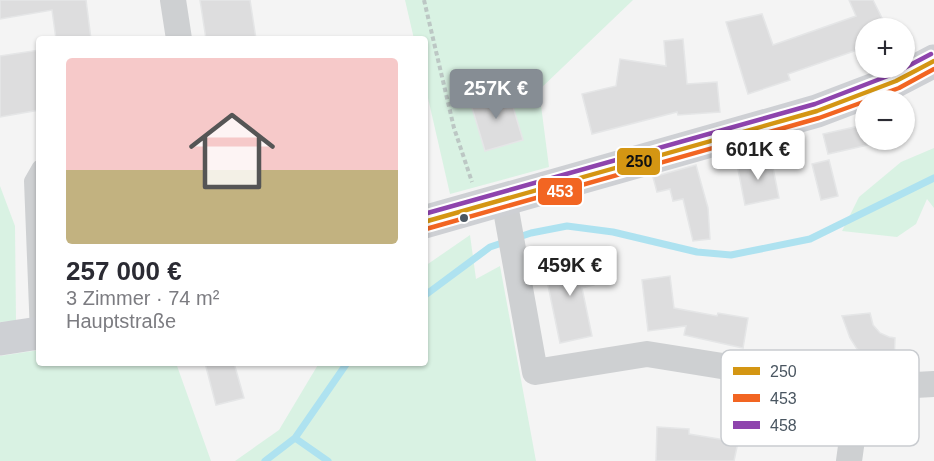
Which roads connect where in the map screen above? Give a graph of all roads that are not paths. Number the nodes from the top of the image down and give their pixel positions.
1 (173, 0) edge
2 (179, 36) edge
3 (934, 61) edge
4 (36, 172) edge
5 (497, 211) junction
6 (428, 221) edge
7 (36, 290) edge
8 (36, 334) edge
9 (0, 339) edge
10 (721, 366) edge
11 (934, 384) edge
12 (919, 385) edge
13 (851, 446) edge
14 (849, 461) edge

1 - 2 street
3 - 5 main road
4 - 7 lane
5 - 6 main road
5 - 10 street
8 - 9 main road
11 - 12 street
13 - 14 street

